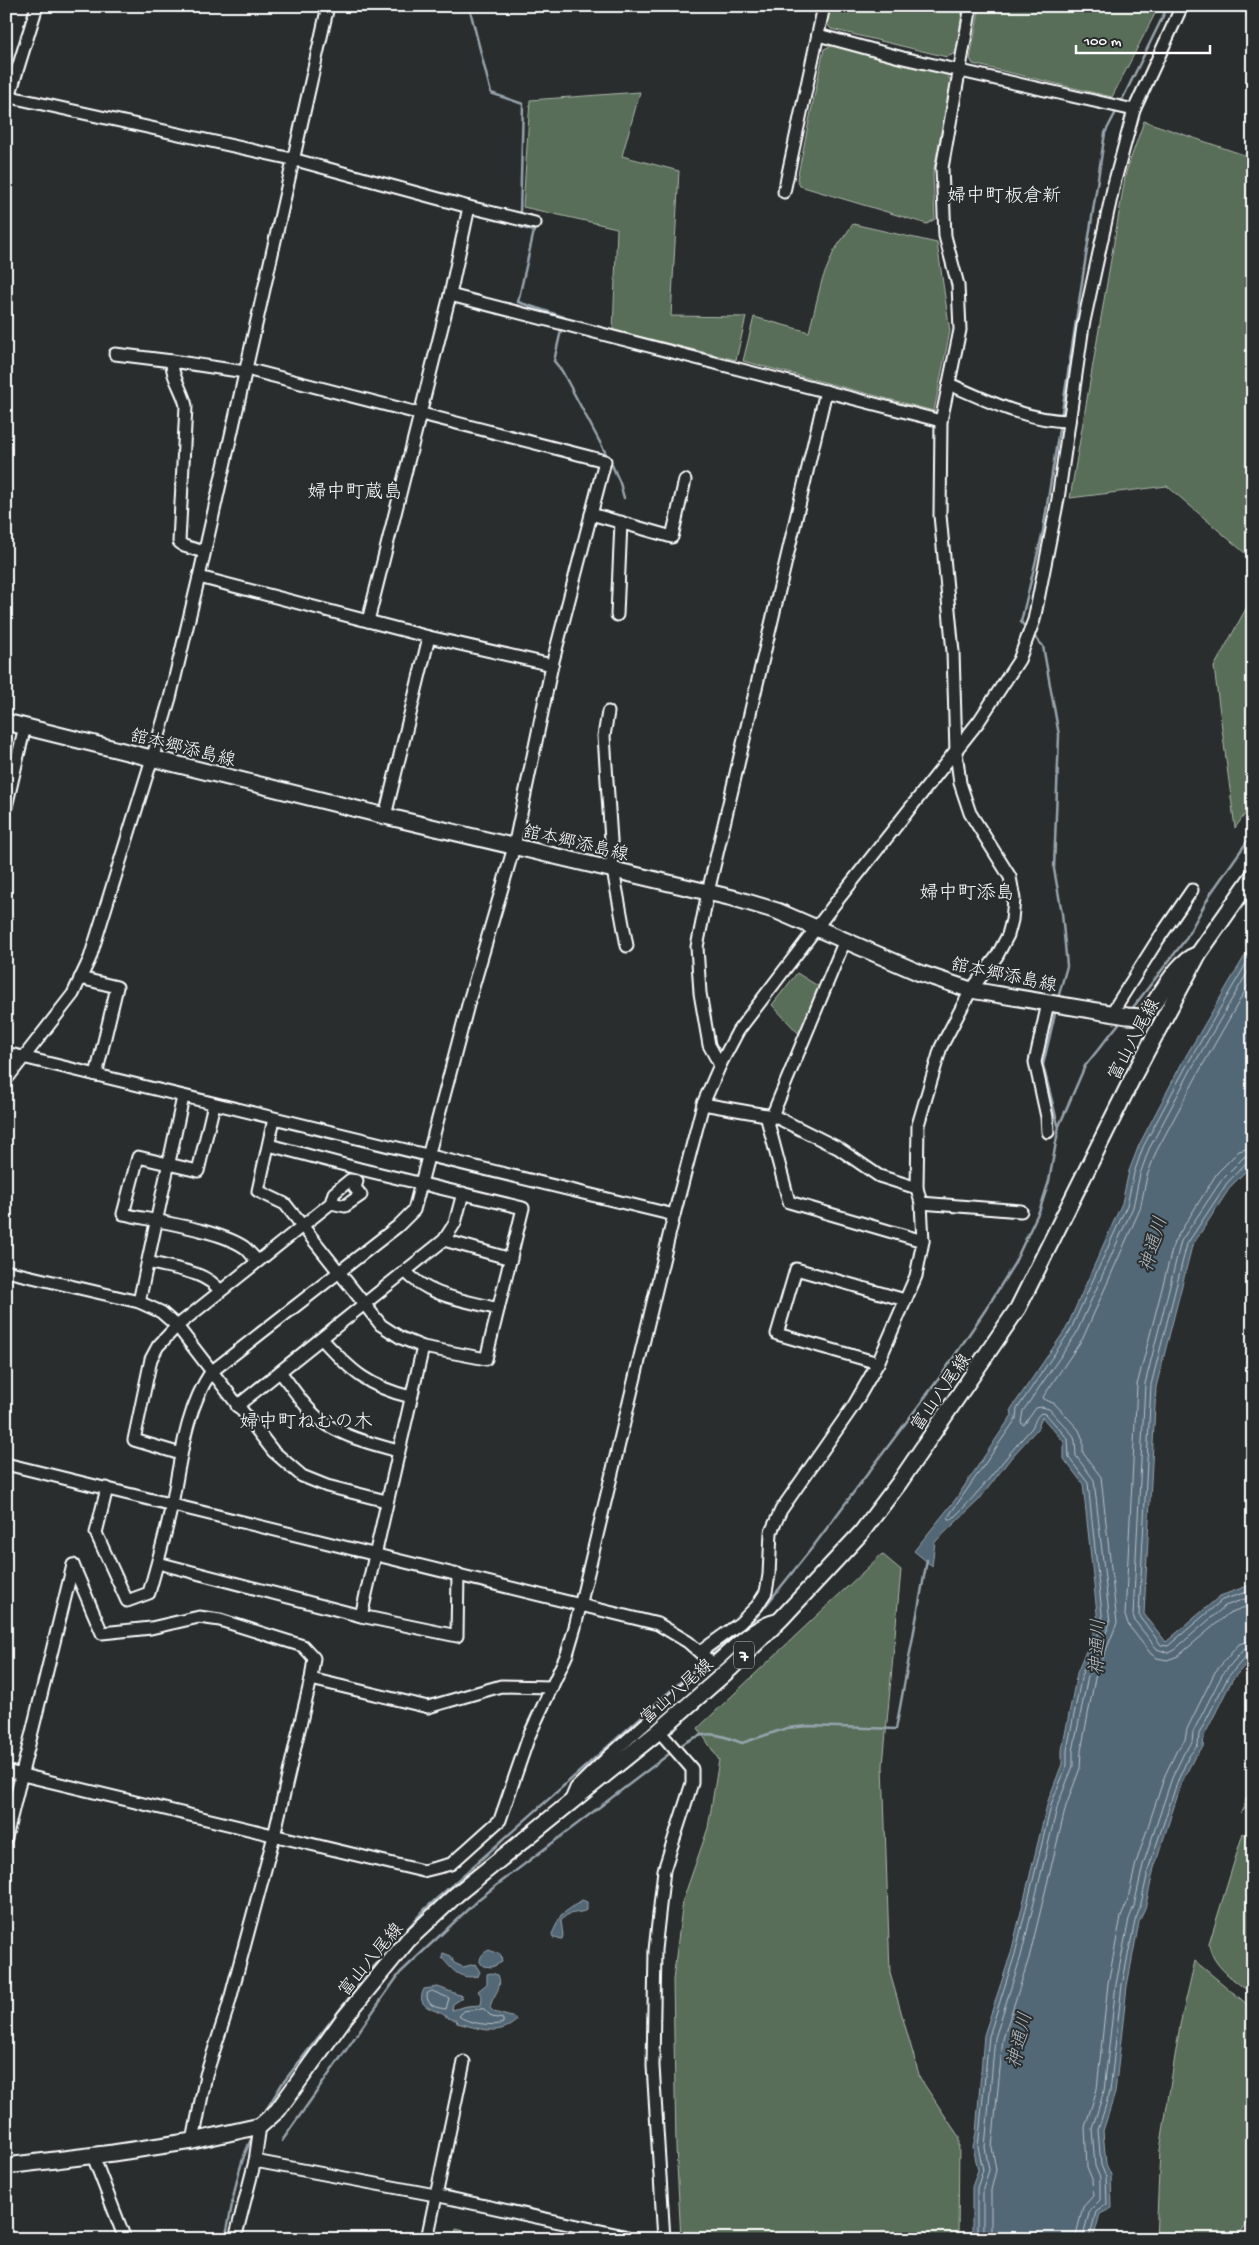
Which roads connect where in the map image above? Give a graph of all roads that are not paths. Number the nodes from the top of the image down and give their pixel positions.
1 (37, 6) edge
2 (328, 6) edge
3 (824, 6) edge
4 (971, 6) edge
5 (1182, 6) edge
6 (818, 35) junction
7 (960, 70) junction
8 (8, 96) edge
9 (1134, 110) junction
10 (292, 160) junction
11 (784, 192) dead end
12 (469, 207) junction
13 (534, 223) dead end
14 (450, 295) junction
15 (115, 354) dead end
16 (172, 361) junction
17 (245, 370) junction
18 (948, 384) junction
19 (826, 391) junction
20 (420, 415) junction
21 (941, 421) junction
22 (1069, 421) junction
23 (685, 480) dead end
24 (591, 514) junction
25 (621, 522) junction
26 (204, 552) junction
27 (199, 577) junction
28 (617, 616) dead end
29 (368, 621) junction
30 (429, 637) junction
31 (552, 665) junction
32 (608, 712) dead end
33 (6, 722) edge
34 (25, 726) junction
35 (956, 752) junction
36 (152, 758) junction
37 (6, 807) edge
38 (385, 816) junction
39 (514, 847) junction
40 (613, 870) junction
41 (1253, 876) edge
42 (1192, 890) dead end
43 (708, 892) junction
44 (817, 928) junction
45 (845, 940) junction
46 (627, 946) dead end
47 (1199, 953) junction
48 (80, 978) junction
49 (971, 990) junction
50 (1048, 1002) junction
51 (1122, 1015) junction
52 (6, 1053) edge
53 (25, 1058) junction
54 (720, 1064) junction
55 (96, 1075) junction
56 (6, 1080) edge
57 (183, 1097) junction
58 (214, 1104) junction
59 (703, 1104) junction
60 (769, 1115) junction
61 (274, 1119) junction
62 (1048, 1132) dead end
63 (269, 1144) junction
64 (429, 1156) junction
65 (169, 1164) junction
66 (360, 1169) junction
67 (357, 1181) junction
68 (422, 1183) junction
69 (917, 1188) junction
70 (463, 1193) junction
71 (331, 1203) junction
72 (921, 1203) junction
73 (1021, 1211) dead end
74 (674, 1214) junction
75 (157, 1221) junction
76 (303, 1225) junction
77 (444, 1240) junction
78 (923, 1241) junction
79 (511, 1259) junction
80 (258, 1261) junction
81 (148, 1262) junction
82 (6, 1271) edge
83 (339, 1271) junction
84 (405, 1271) junction
85 (220, 1292) junction
86 (905, 1300) junction
87 (139, 1302) junction
88 (365, 1304) junction
89 (498, 1309) junction
90 (177, 1326) junction
91 (322, 1339) junction
92 (423, 1347) junction
93 (878, 1363) junction
94 (211, 1372) junction
95 (280, 1372) junction
96 (411, 1397) junction
97 (237, 1406) junction
98 (398, 1451) junction
99 (180, 1454) junction
100 (6, 1464) edge
101 (107, 1488) junction
102 (386, 1501) junction
103 (172, 1505) junction
104 (373, 1555) junction
105 (158, 1562) junction
106 (458, 1574) junction
107 (580, 1604) junction
108 (361, 1616) junction
109 (781, 1619) junction
110 (706, 1658) junction
111 (312, 1680) junction
112 (552, 1687) junction
113 (659, 1731) junction
114 (6, 1771) edge
115 (22, 1775) junction
116 (570, 1802) junction
117 (274, 1836) junction
118 (6, 1838) edge
119 (464, 2062) dead end
120 (260, 2126) junction
121 (193, 2141) junction
122 (93, 2156) junction
123 (255, 2161) junction
124 (6, 2166) edge
125 (435, 2194) junction
126 (624, 2236) dead end
127 (125, 2239) edge
128 (235, 2239) edge
129 (427, 2239) edge
130 (664, 2239) edge

1 - 8 street
2 - 10 street
3 - 6 street
4 - 7 street
5 - 9 street
6 - 7 street
6 - 11 street
7 - 9 street
7 - 18 street
8 - 10 street
9 - 22 street
10 - 12 street
10 - 17 street
12 - 13 street
12 - 14 street
14 - 19 street
14 - 20 street
15 - 16 street
16 - 17 street
16 - 26 street
17 - 20 street
17 - 26 street
18 - 21 street
18 - 22 street
19 - 21 street
19 - 43 street
20 - 24 street
20 - 29 street
21 - 35 street
22 - 35 street
23 - 25 street
24 - 25 street
24 - 31 street
25 - 28 street
26 - 27 street
27 - 29 street
27 - 36 street
29 - 30 street
30 - 31 street
30 - 38 street
31 - 39 street
32 - 40 street
33 - 34 main road, 舘本郷添島線
34 - 36 main road, 舘本郷添島線
34 - 37 street
35 - 44 street
35 - 49 street
36 - 38 main road, 舘本郷添島線
36 - 48 street
38 - 39 main road, 舘本郷添島線
39 - 40 main road, 舘本郷添島線
39 - 64 street
40 - 43 main road, 舘本郷添島線
40 - 46 street
41 - 47 main road, 富山八尾線 / 7
42 - 51 street
43 - 44 main road, 舘本郷添島線
43 - 54 street
44 - 45 main road, 舘本郷添島線
44 - 54 street
45 - 49 main road, 舘本郷添島線
45 - 60 street
47 - 51 main road
47 - 109 main road, 富山八尾線 / 7
48 - 53 street
48 - 55 street
49 - 50 main road, 舘本郷添島線
49 - 69 street
50 - 51 main road, 舘本郷添島線
50 - 62 street
52 - 53 street
53 - 55 street
53 - 56 street
54 - 59 street
55 - 57 street
57 - 58 street
57 - 65 street
58 - 61 street
58 - 65 street
59 - 60 street
59 - 74 street
60 - 69 street
60 - 78 street
61 - 63 street
61 - 64 street
63 - 66 street
63 - 76 street
64 - 68 street
64 - 74 street
65 - 75 street
65 - 75 street
66 - 67 street
66 - 68 street
67 - 71 street
67 - 71 street
68 - 70 street
68 - 83 street
69 - 72 street
70 - 77 street
70 - 79 street
71 - 76 street
72 - 73 street
72 - 78 street
74 - 107 street
75 - 80 street
75 - 81 street
76 - 80 street
76 - 83 street
77 - 79 street
77 - 84 street
78 - 86 street
79 - 89 street
80 - 85 street
81 - 85 street
81 - 87 street
82 - 87 street
83 - 88 street
83 - 94 street
84 - 88 street
84 - 89 street
85 - 90 street
86 - 93 street
86 - 93 street
87 - 90 street
88 - 91 street
88 - 92 street
89 - 92 street
90 - 94 street
90 - 99 street
91 - 95 street
91 - 96 street
92 - 96 street
93 - 110 street
94 - 97 street
94 - 99 street
95 - 97 street
95 - 98 street
96 - 98 street
97 - 102 street
98 - 102 street
99 - 103 street
100 - 101 street
101 - 103 street
101 - 105 street
102 - 104 street
103 - 104 street
103 - 105 street
104 - 106 street
104 - 108 street
105 - 108 street
106 - 107 street
106 - 108 street
107 - 110 street
107 - 112 street
109 - 110 street
109 - 113 main road, 富山八尾線 / 7
110 - 116 street
111 - 112 street
111 - 115 street
111 - 117 street
112 - 117 street
113 - 116 main road, 富山八尾線 / 7
113 - 130 street
114 - 115 street
115 - 117 street
115 - 118 street
116 - 120 main road, 富山八尾線 / 7
117 - 121 street
119 - 125 street
120 - 121 main road, 富山八尾線 / 7
120 - 123 street
121 - 122 main road, 富山八尾線 / 7
122 - 124 main road, 富山八尾線 / 7
122 - 127 street
123 - 125 street
123 - 128 street
125 - 126 street
125 - 129 street

